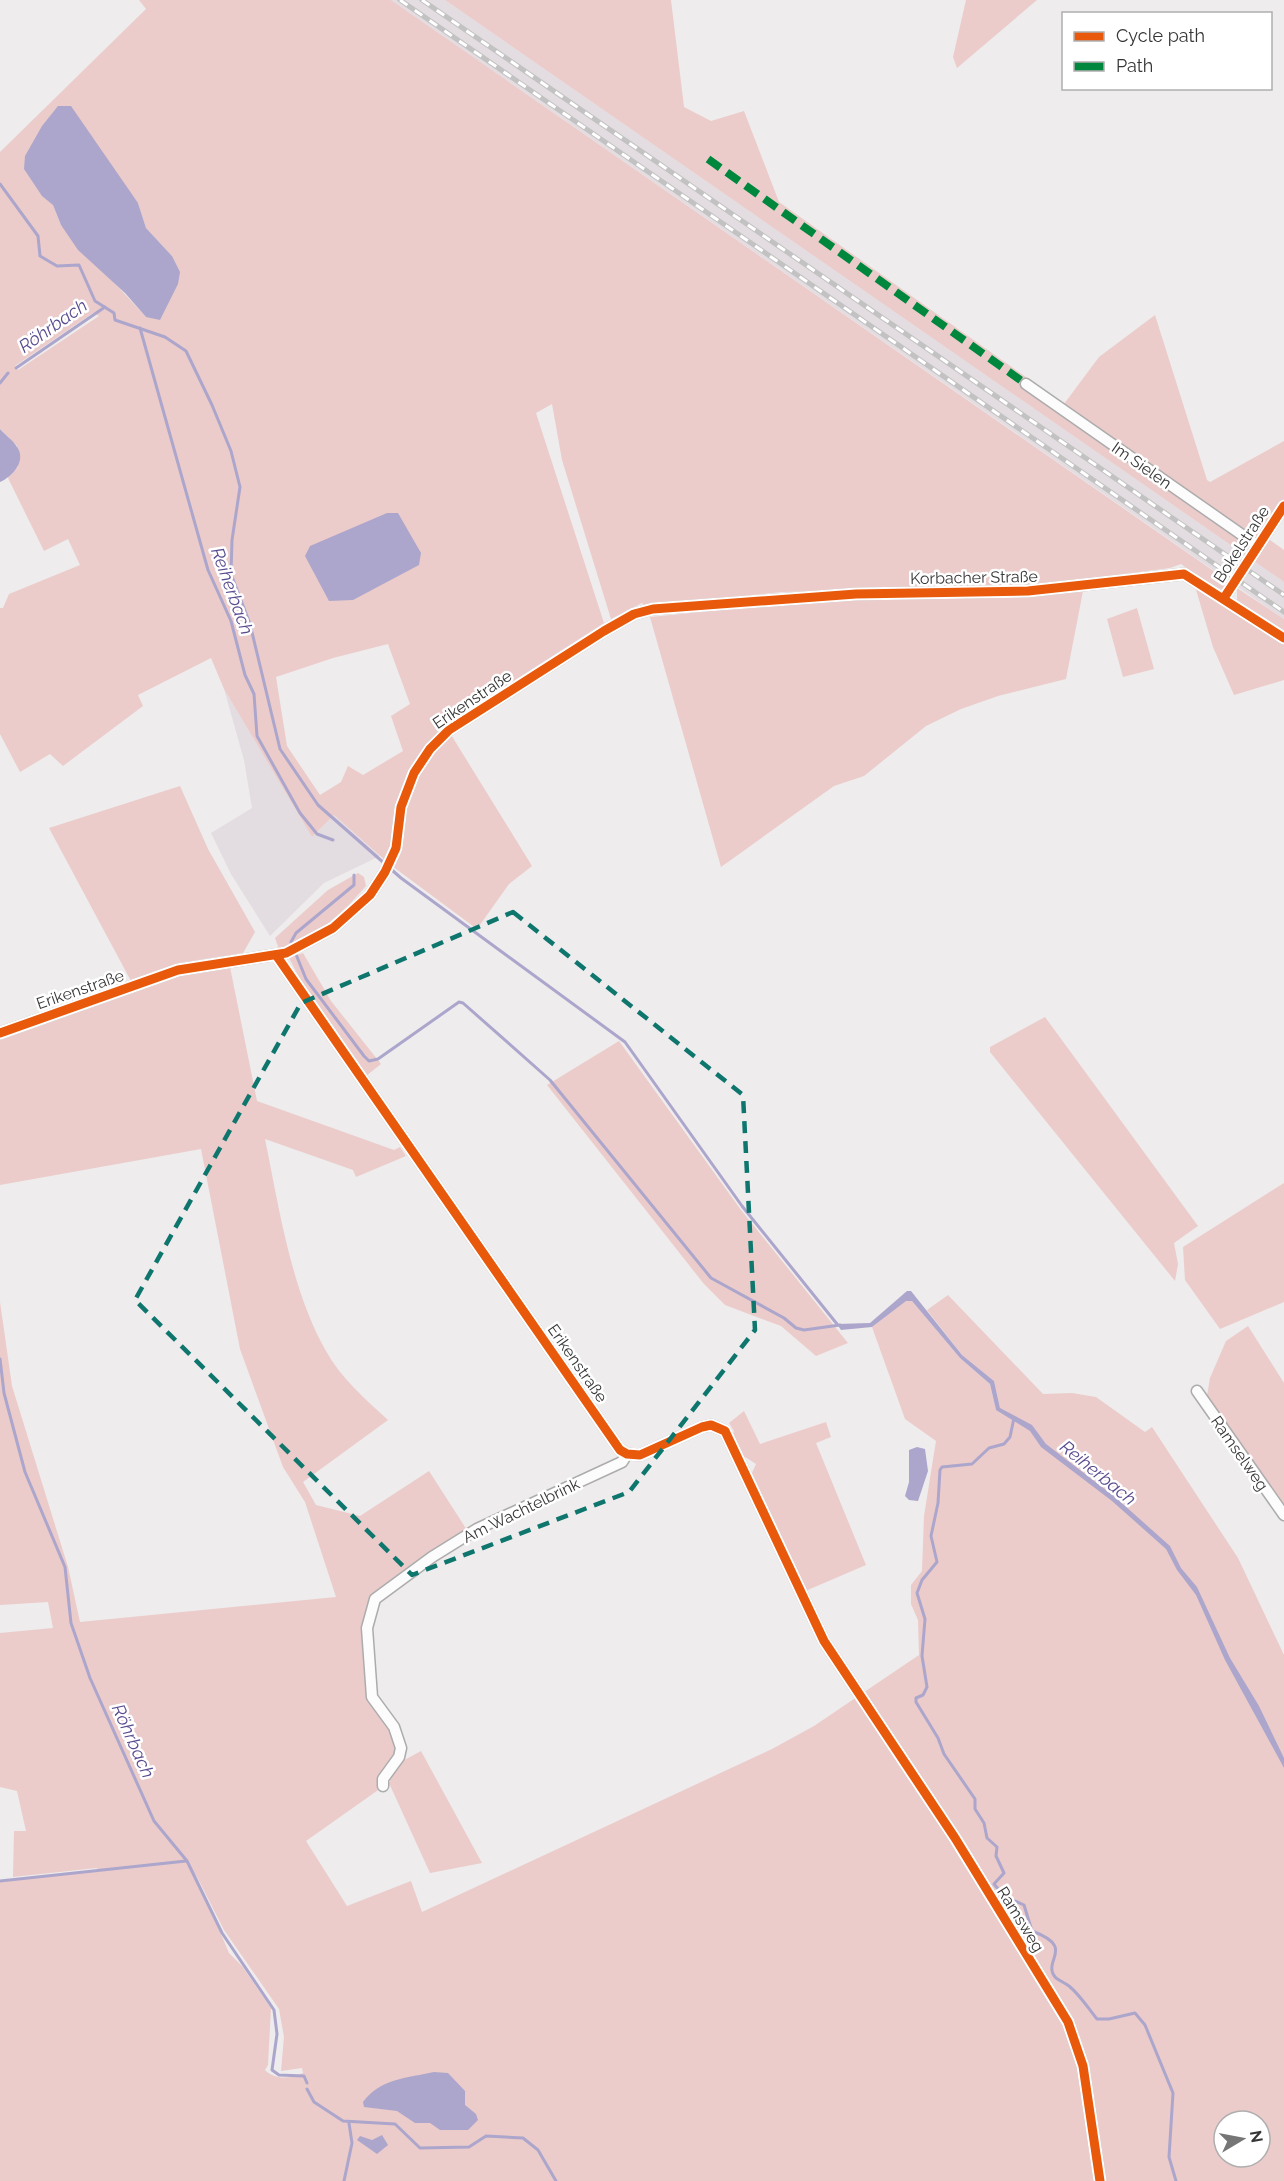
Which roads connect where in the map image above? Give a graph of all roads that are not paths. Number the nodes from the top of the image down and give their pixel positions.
1 (1026, 384) dead end
2 (1284, 506) edge
3 (1258, 546) junction
4 (1224, 598) junction
5 (645, 610) joint
6 (1284, 638) edge
7 (281, 954) junction
8 (0, 1033) edge
9 (1197, 1391) dead end
10 (627, 1454) junction
11 (1284, 1515) edge
12 (383, 1786) dead end
13 (1100, 2181) edge

1 - 3 street, Im Sielen
2 - 3 street, Bokelstraße
3 - 4 street, Bokelstraße
4 - 5 street, Korbacher Straße
4 - 6 street, Korbacher Straße
5 - 7 street, Erikenstraße
7 - 8 street, Erikenstraße
7 - 10 street, Erikenstraße
9 - 11 street, Ramselweg
10 - 12 street, Am Wachtelbrink
10 - 13 street, Ramsweg

